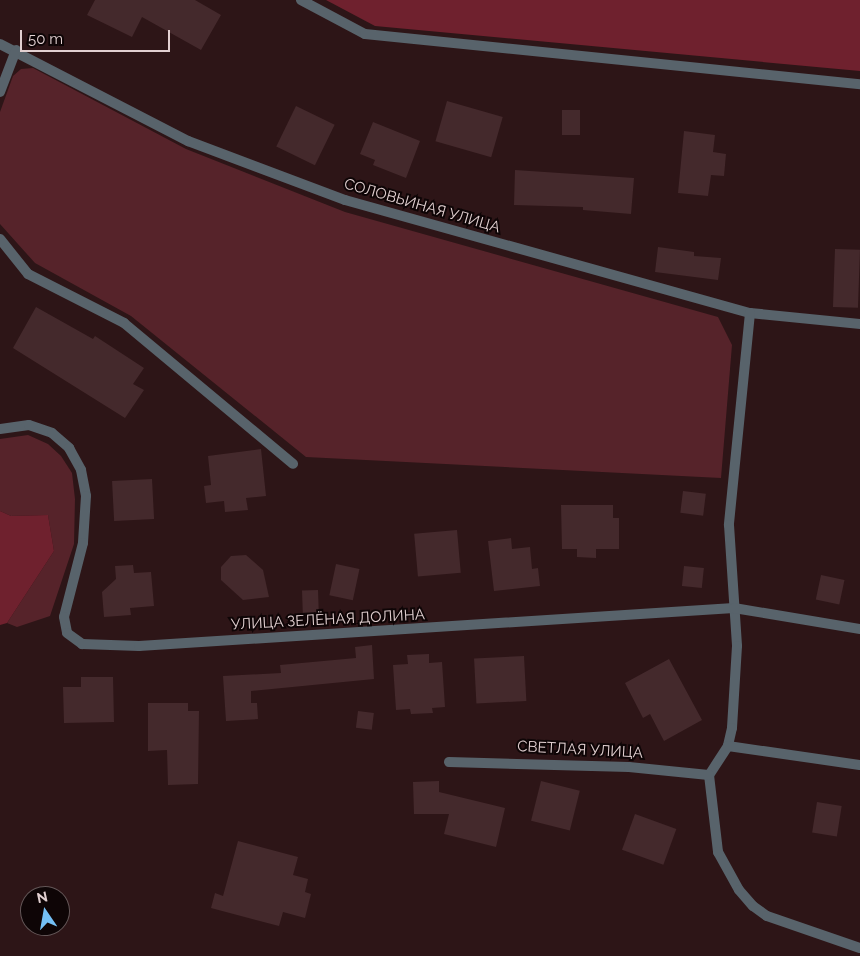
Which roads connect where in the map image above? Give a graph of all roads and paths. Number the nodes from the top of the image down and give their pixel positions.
1 (301, 0) edge
2 (0, 44) edge
3 (16, 50) junction
4 (860, 84) edge
5 (0, 92) edge
6 (0, 239) edge
7 (750, 313) junction
8 (860, 324) edge
9 (0, 429) edge
10 (293, 464) dead end
11 (734, 608) junction
12 (860, 629) edge
13 (728, 746) junction
14 (449, 762) dead end
15 (860, 765) edge
16 (709, 775) junction
17 (860, 948) edge

1 - 4 street
2 - 3 street, СОЛОВЬИНАЯ УЛИЦА
3 - 5 street
3 - 7 street, СОЛОВЬИНАЯ УЛИЦА
6 - 10 street
7 - 8 street, СОЛОВЬИНАЯ УЛИЦА
7 - 11 street
9 - 11 street, УЛИЦА ЗЕЛЁНАЯ ДОЛИНА
11 - 12 street, УЛИЦА ЗЕЛЁНАЯ ДОЛИНА
11 - 13 street
13 - 15 street
13 - 16 street
14 - 16 street, СВЕТЛАЯ УЛИЦА
16 - 17 street

